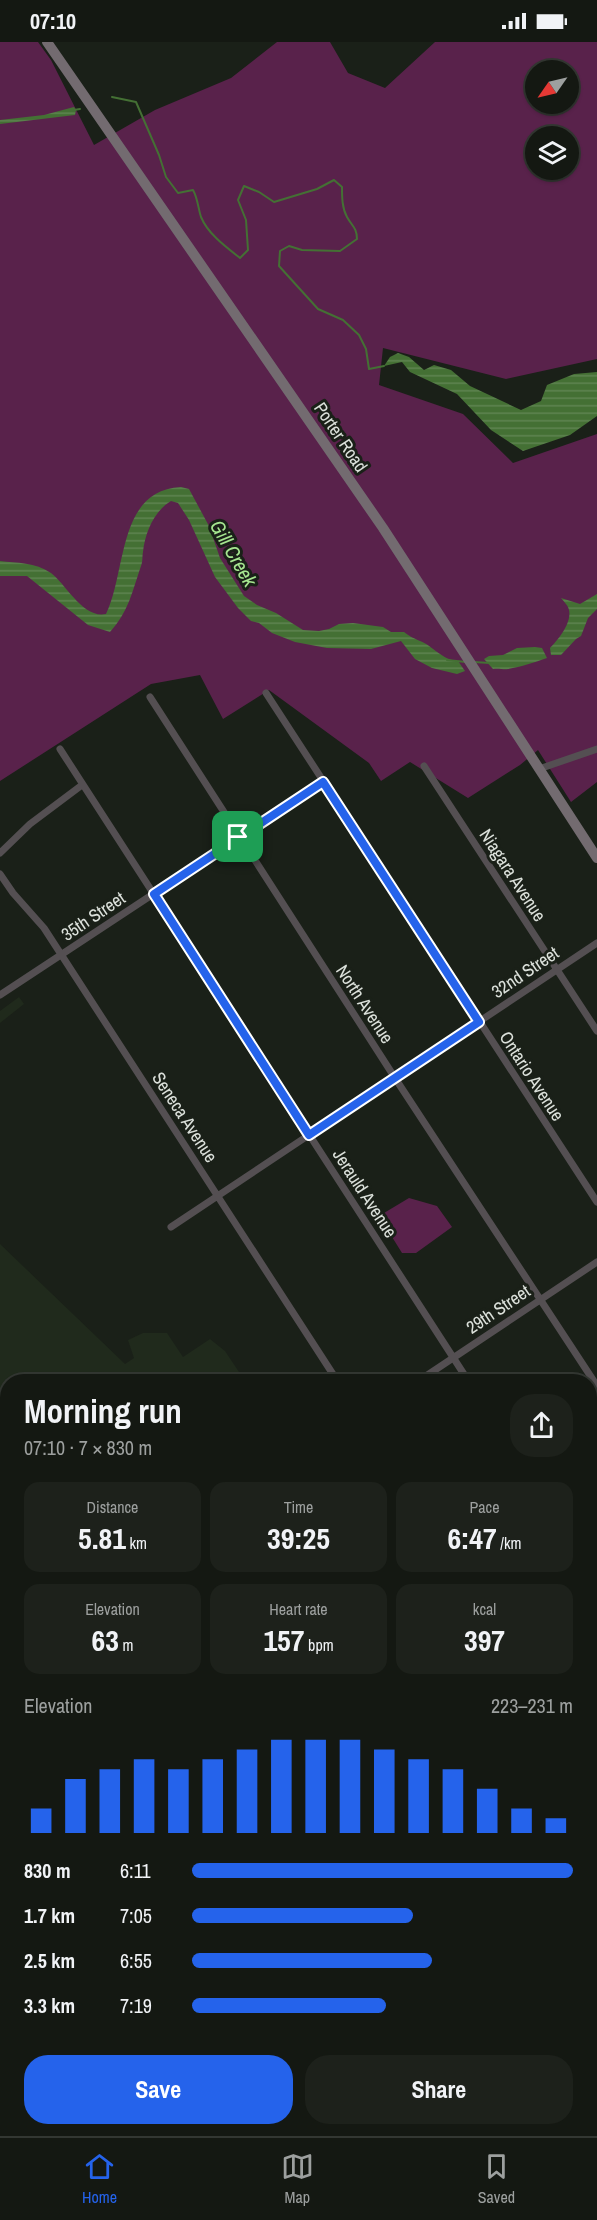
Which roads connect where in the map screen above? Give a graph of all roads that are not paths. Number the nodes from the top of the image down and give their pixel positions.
1 (47, 42) edge
2 (266, 693) dead end
3 (150, 697) dead end
4 (60, 749) dead end
5 (597, 749) edge
6 (424, 766) dead end
7 (539, 769) junction
8 (323, 782) junction
9 (82, 785) junction
10 (238, 837) junction
11 (0, 853) edge
12 (597, 858) edge
13 (0, 874) edge
14 (154, 894) junction
15 (597, 943) edge
16 (61, 955) junction
17 (557, 969) junction
18 (0, 995) edge
19 (479, 1022) junction
20 (597, 1031) edge
21 (395, 1078) junction
22 (309, 1135) junction
23 (218, 1196) junction
24 (597, 1202) edge
25 (171, 1227) dead end
26 (597, 1262) edge
27 (540, 1300) junction
28 (453, 1357) junction
29 (333, 1374) edge
30 (429, 1374) edge
31 (464, 1374) edge
32 (589, 1374) edge

1 - 7 main road, Porter Road
2 - 8 street, Ontario Avenue
3 - 10 street, North Avenue
4 - 9 street, Jerauld Avenue
5 - 7 street
6 - 17 street, Niagara Avenue
7 - 12 main road, Porter Road
8 - 10 street, 35th Street
8 - 19 street, Ontario Avenue
9 - 11 street
9 - 14 street, Jerauld Avenue
10 - 14 street, 35th Street
10 - 21 street, North Avenue
13 - 16 street, Seneca Avenue
14 - 16 street, 35th Street
14 - 22 street, Jerauld Avenue
15 - 17 street, 32nd Street
16 - 18 street, 35th Street
16 - 23 street, Seneca Avenue
17 - 19 street, 32nd Street
17 - 20 street, Niagara Avenue
19 - 21 street, 32nd Street
19 - 24 street, Ontario Avenue
21 - 22 street, 32nd Street
21 - 27 street, North Avenue
22 - 23 street, 32nd Street
22 - 28 street, Jerauld Avenue
23 - 25 street, 32nd Street
23 - 29 street, Seneca Avenue
26 - 27 street, 29th Street
27 - 28 street, 29th Street
27 - 32 street, North Avenue
28 - 30 street, 29th Street
28 - 31 street, Jerauld Avenue

